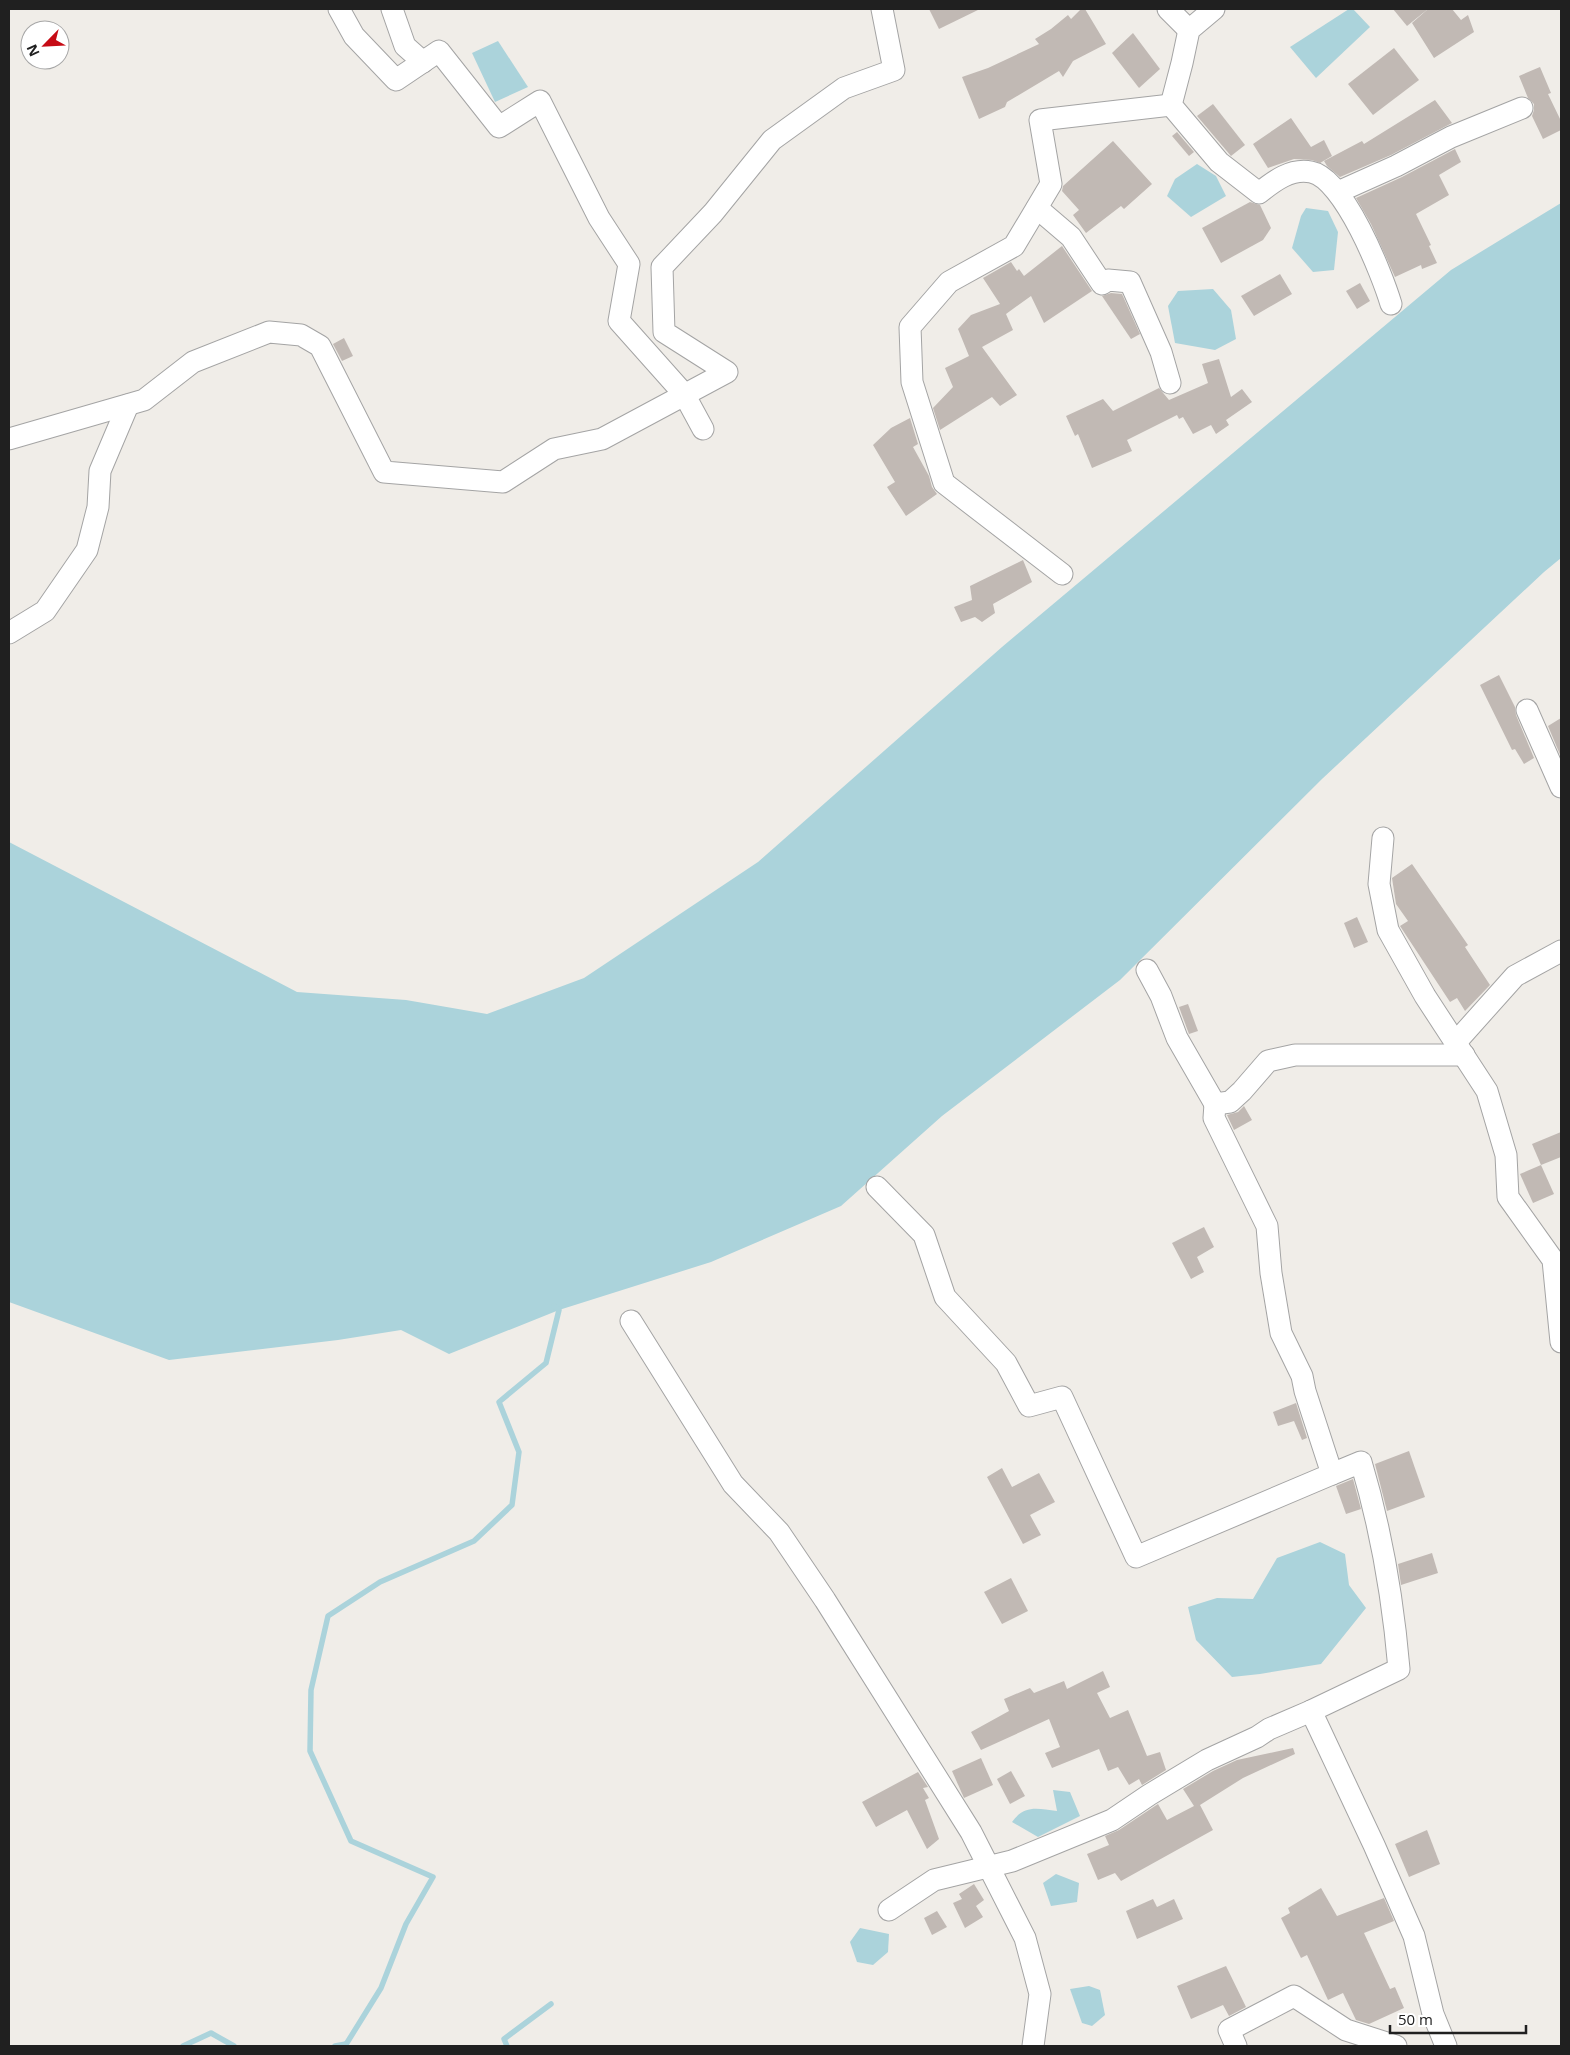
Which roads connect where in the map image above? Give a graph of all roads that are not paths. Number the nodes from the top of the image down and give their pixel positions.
1 (340, 9) edge
2 (392, 9) edge
3 (882, 9) edge
4 (1168, 9) edge
5 (1214, 9) edge
6 (1188, 30) junction
7 (423, 62) junction
8 (1171, 105) junction
9 (1522, 108) dead end
10 (1338, 192) junction
11 (1037, 208) junction
12 (1391, 304) dead end
13 (1170, 383) dead end
14 (684, 394) junction
15 (128, 405) junction
16 (703, 429) dead end
17 (9, 439) edge
18 (1062, 574) dead end
19 (9, 633) edge
20 (1527, 710) dead end
21 (1561, 787) edge
22 (1383, 838) dead end
23 (1561, 951) edge
24 (1147, 970) dead end
25 (1460, 1049) junction
26 (1215, 1104) junction
27 (877, 1187) dead end
28 (631, 1321) dead end
29 (1561, 1342) edge
30 (1332, 1474) junction
31 (1311, 1711) junction
32 (989, 1866) junction
33 (889, 1910) dead end
34 (1033, 2046) edge
35 (1236, 2046) edge
36 (1396, 2046) edge
37 (1446, 2046) edge

1 - 7 street
2 - 7 street
3 - 14 street
4 - 6 street
5 - 6 street
6 - 8 street
7 - 14 street
8 - 10 street
8 - 11 street
9 - 10 street
10 - 12 street
11 - 13 street
11 - 18 street
14 - 15 street
14 - 16 street
15 - 17 street
15 - 19 street
20 - 21 street
22 - 25 street
23 - 25 street
24 - 26 street
25 - 26 street
25 - 29 street
26 - 30 street
27 - 30 street
28 - 32 street
30 - 31 street
31 - 32 street
31 - 37 street
32 - 33 street
32 - 34 street
35 - 36 street

